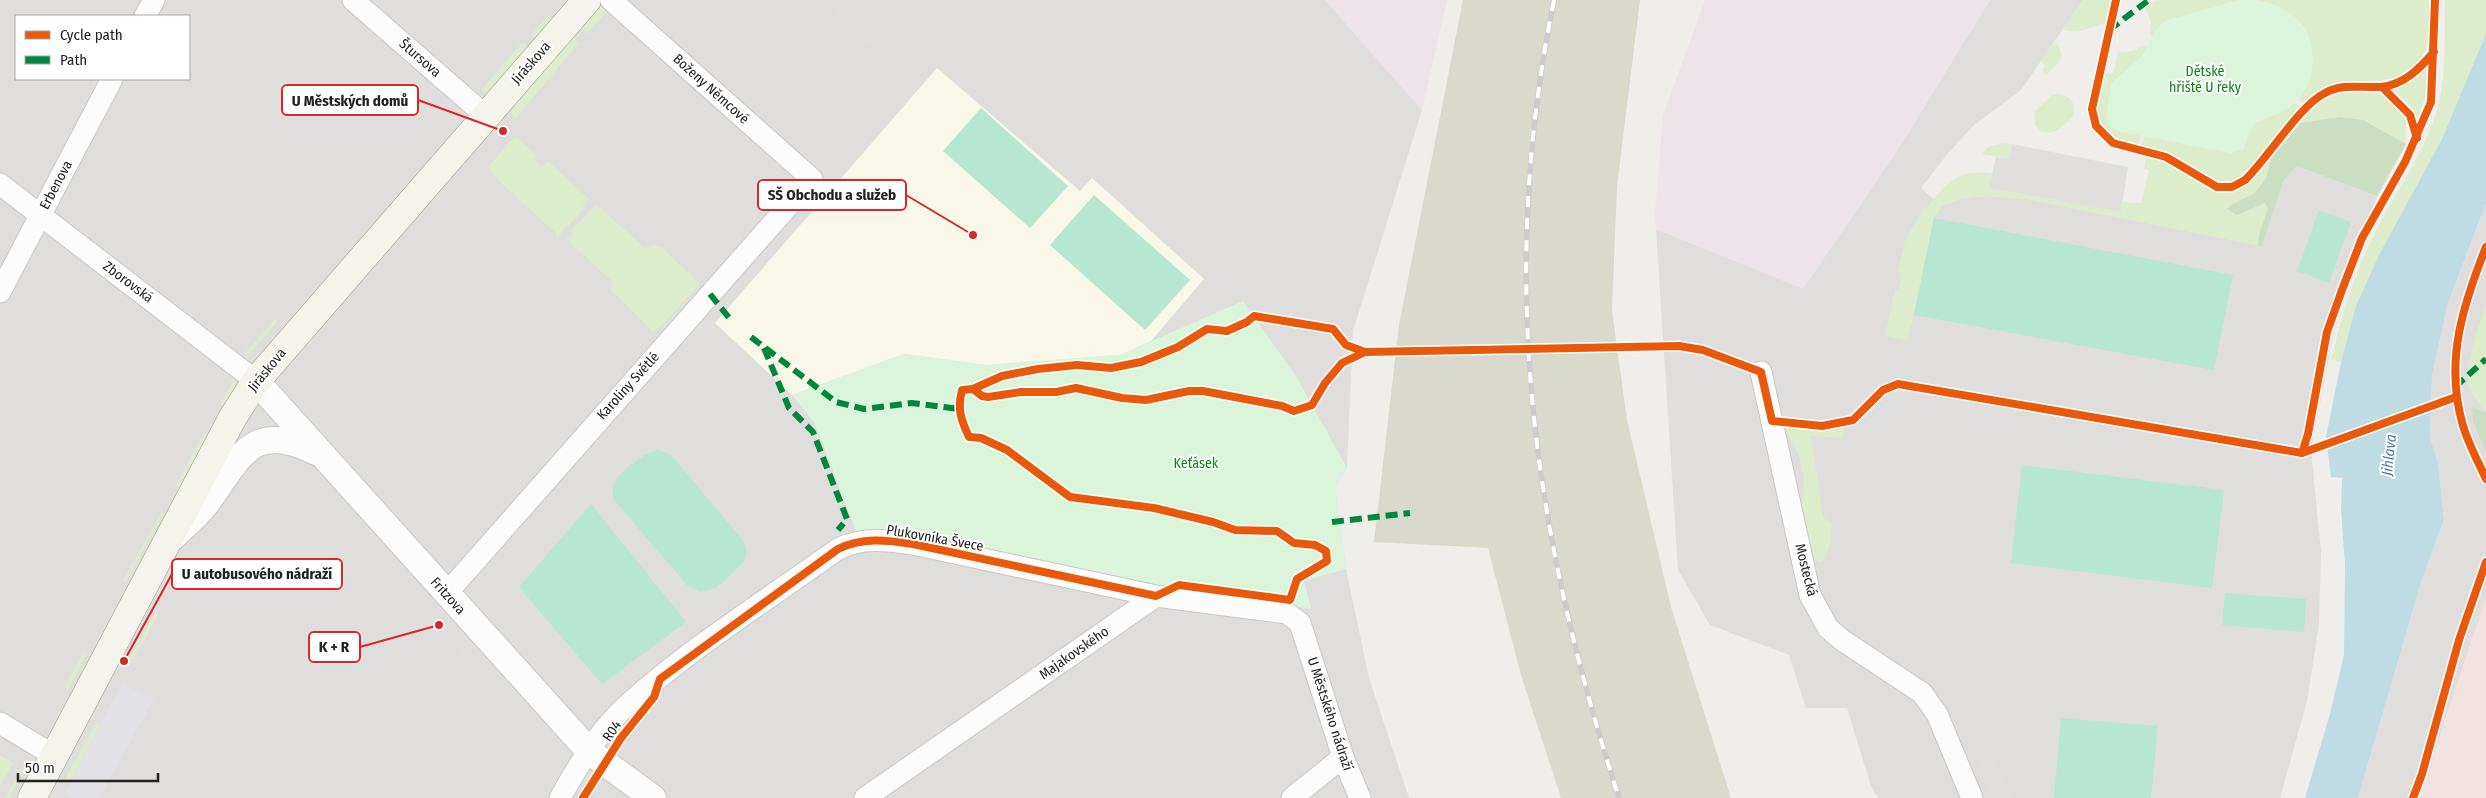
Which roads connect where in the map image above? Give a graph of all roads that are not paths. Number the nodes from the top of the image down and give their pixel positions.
1 (154, 0) edge
2 (353, 0) edge
3 (587, 0) edge
4 (611, 0) edge
5 (146, 15) edge
6 (111, 80) edge
7 (486, 116) junction
8 (812, 179) joint
9 (0, 184) edge
10 (40, 216) junction
11 (0, 292) edge
12 (1760, 372) dead end
13 (256, 381) junction
14 (323, 456) junction
15 (169, 540) junction
16 (446, 594) junction
17 (1156, 596) junction
18 (0, 724) edge
19 (590, 752) junction
20 (53, 755) junction
21 (1343, 757) junction
22 (32, 798) edge
23 (560, 798) edge
24 (653, 798) edge
25 (865, 798) edge
26 (1292, 798) edge
27 (1360, 798) edge
28 (1972, 798) edge

1 - 5 street
2 - 7 street, Štursova
3 - 7 main road, Jiráskova
4 - 8 street, Boženy Němcové
6 - 10 street, Erbenova
7 - 13 main road, Jiráskova
8 - 16 street, Karoliny Světlé
9 - 10 street, Zborovská
10 - 11 street, Erbenova
10 - 13 street, Zborovská
12 - 28 street, Mostecká
13 - 14 street, Fritzova
13 - 15 main road, Jiráskova
14 - 15 street
14 - 16 street, Fritzova
15 - 20 main road, Jiráskova
16 - 19 street, Fritzova
17 - 19 street, Plukovníka Švece
17 - 21 street, U Městského nádraží
17 - 25 street, Majakovského
18 - 20 street
19 - 23 street, Plukovníka Švece
19 - 24 street, Fritzova
20 - 22 main road, Jiráskova
21 - 26 street
21 - 27 street, U Městského nádraží

